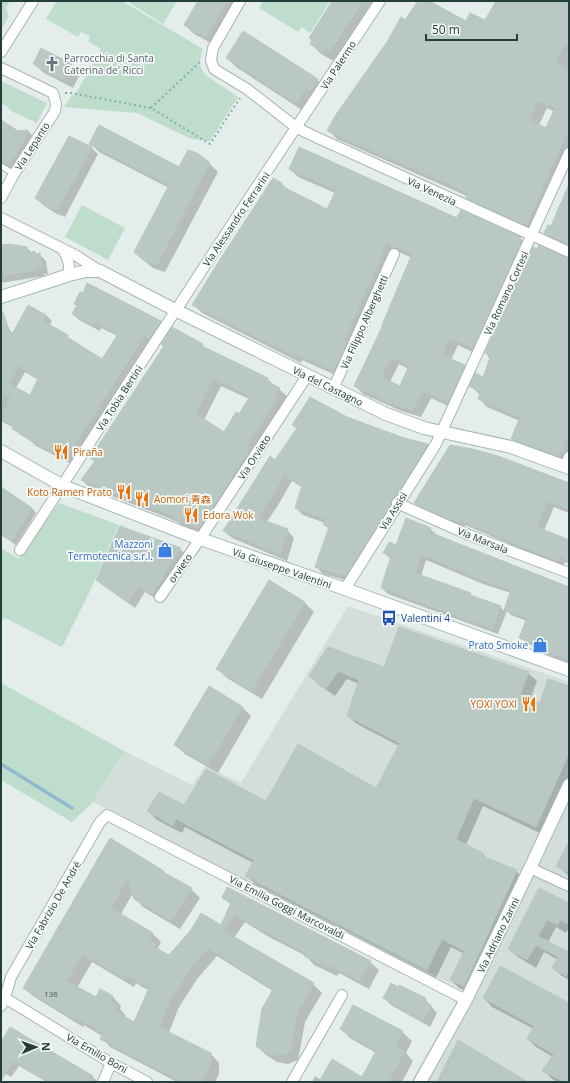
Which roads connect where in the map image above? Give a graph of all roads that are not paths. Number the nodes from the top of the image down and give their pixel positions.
1 (33, 1) edge
2 (240, 1) edge
3 (380, 1) edge
4 (1, 52) edge
5 (1, 68) edge
6 (297, 128) junction
7 (569, 153) edge
8 (1, 166) edge
9 (14, 174) junction
10 (1, 198) edge
11 (1, 218) edge
12 (532, 236) junction
13 (62, 248) junction
14 (569, 252) edge
15 (394, 254) dead end
16 (100, 271) junction
17 (69, 275) junction
18 (1, 297) edge
19 (176, 310) junction
20 (307, 376) junction
21 (333, 389) junction
22 (442, 432) junction
23 (1, 451) edge
24 (568, 464) edge
25 (63, 486) junction
26 (397, 503) junction
27 (200, 539) junction
28 (20, 550) dead end
29 (569, 573) edge
30 (345, 589) junction
31 (160, 597) dead end
32 (569, 670) edge
33 (569, 786) edge
34 (107, 815) joint
35 (530, 868) junction
36 (569, 886) edge
37 (342, 995) dead end
38 (466, 1000) junction
39 (3, 1002) edge
40 (111, 1063) junction
41 (103, 1082) edge
42 (147, 1082) edge
43 (292, 1082) edge
44 (420, 1082) edge

1 - 4 street
2 - 6 street, Via Venezia
3 - 6 street, Via Palermo
5 - 9 street, Via Lepanto
6 - 12 street, Via Venezia
6 - 19 street, Via Alessandro Ferrarini
7 - 12 street, Via Romano Cortesi
8 - 9 lane
9 - 10 street, Via Lepanto
11 - 13 street, Via del Castagno
12 - 14 street, Via Venezia
12 - 22 street, Via Romano Cortesi
13 - 16 street, Via del Castagno
13 - 17 street
15 - 21 street, Via Filippo Alberghetti
16 - 17 street
16 - 19 street, Via del Castagno
17 - 18 street
19 - 20 street, Via del Castagno
19 - 25 street, Via Tobia Bertini
20 - 21 street, Via del Castagno
20 - 27 street, Via Orvieto
21 - 22 street, Via del Castagno
22 - 24 street, Via del Castagno
22 - 26 street, Via Assisi
23 - 25 street, Via Giuseppe Valentini
25 - 27 street, Via Giuseppe Valentini
25 - 28 street, Via Tobia Bertini
26 - 29 street, Via Marsala
26 - 30 street, Via Assisi
27 - 30 street, Via Giuseppe Valentini
27 - 31 street, orvieto
30 - 32 street, Via Giuseppe Valentini
33 - 35 street, Via Adriano Zarini
34 - 38 street, Via Emilia Goggi Marcovaldi
34 - 39 street, Via Fabrizio De André
35 - 36 street
35 - 38 street, Via Adriano Zarini
37 - 43 street
38 - 44 street, Via Adriano Zarini
39 - 40 street, Via Emilio Boni
40 - 41 street
40 - 42 street, Via Emilio Boni

